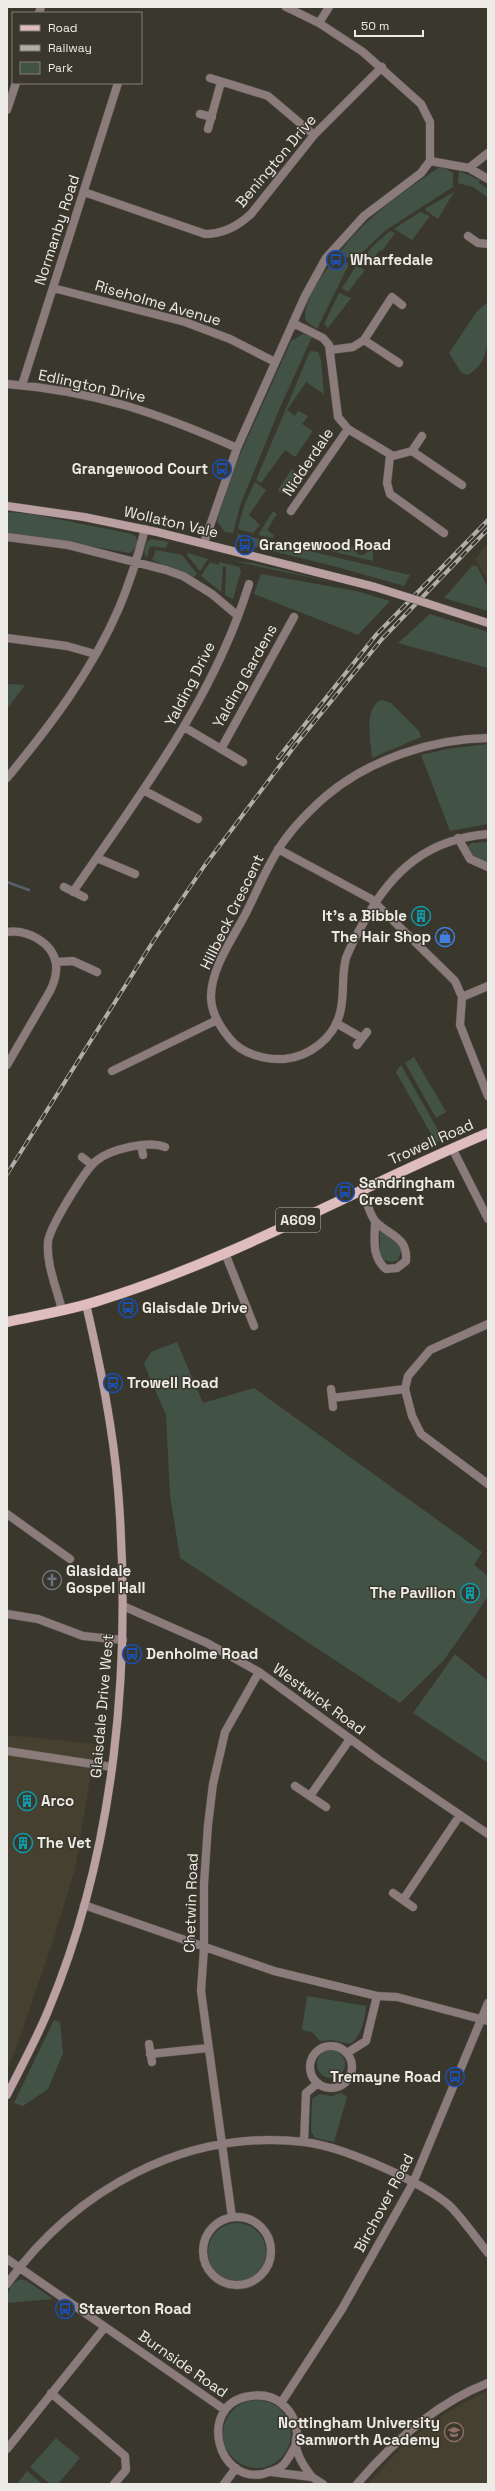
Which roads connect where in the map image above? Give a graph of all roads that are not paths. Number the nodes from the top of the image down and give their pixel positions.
1 (286, 7) edge
2 (329, 7) edge
3 (319, 23) junction
4 (382, 67) junction
5 (210, 78) dead end
6 (221, 82) junction
7 (12, 84) edge
8 (118, 84) edge
9 (7, 110) edge
10 (200, 114) dead end
11 (212, 117) junction
12 (208, 129) dead end
13 (314, 136) junction
14 (488, 153) edge
15 (430, 161) junction
16 (469, 168) junction
17 (488, 179) edge
18 (84, 192) junction
19 (468, 236) dead end
20 (488, 244) edge
21 (53, 288) junction
22 (402, 305) dead end
23 (293, 323) junction
24 (364, 340) junction
25 (330, 350) junction
26 (275, 362) junction
27 (399, 363) dead end
28 (7, 384) edge
29 (22, 385) junction
30 (348, 429) junction
31 (422, 436) dead end
32 (237, 448) junction
33 (412, 451) junction
34 (390, 456) junction
35 (462, 485) dead end
36 (7, 506) edge
37 (292, 511) dead end
38 (145, 530) junction
39 (444, 533) dead end
40 (7, 537) edge
41 (204, 543) junction
42 (136, 562) junction
43 (249, 584) dead end
44 (238, 616) junction
45 (294, 617) dead end
46 (488, 624) edge
47 (7, 638) edge
48 (95, 654) junction
49 (184, 727) junction
50 (488, 738) edge
51 (221, 749) junction
52 (243, 762) dead end
53 (7, 778) edge
54 (145, 791) junction
55 (198, 819) dead end
56 (488, 834) edge
57 (458, 838) junction
58 (278, 849) junction
59 (97, 858) junction
60 (488, 867) edge
61 (135, 874) dead end
62 (64, 887) dead end
63 (73, 892) junction
64 (84, 898) dead end
65 (375, 902) junction
66 (7, 932) edge
67 (56, 962) junction
68 (96, 972) dead end
69 (488, 986) edge
70 (462, 997) junction
71 (216, 1020) junction
72 (336, 1024) junction
73 (362, 1038) dead end
74 (7, 1065) edge
75 (112, 1071) dead end
76 (488, 1096) edge
77 (488, 1133) edge
78 (141, 1146) junction
79 (165, 1147) dead end
80 (452, 1148) junction
81 (143, 1155) dead end
82 (82, 1157) dead end
83 (92, 1165) junction
84 (363, 1190) junction
85 (488, 1220) edge
86 (375, 1221) junction
87 (225, 1253) junction
88 (86, 1304) junction
89 (62, 1310) junction
90 (7, 1322) edge
91 (488, 1324) edge
92 (254, 1326) dead end
93 (405, 1389) junction
94 (333, 1407) dead end
95 (488, 1484) edge
96 (7, 1514) edge
97 (70, 1559) dead end
98 (123, 1606) junction
99 (7, 1614) edge
100 (122, 1640) junction
101 (259, 1672) junction
102 (350, 1739) junction
103 (7, 1751) edge
104 (112, 1767) junction
105 (295, 1786) dead end
106 (310, 1796) junction
107 (326, 1807) dead end
108 (460, 1815) junction
109 (488, 1834) edge
110 (393, 1893) dead end
111 (403, 1900) junction
112 (84, 1905) junction
113 (413, 1907) dead end
114 (204, 1948) junction
115 (377, 1996) junction
116 (488, 2003) edge
117 (485, 2020) edge
118 (149, 2044) dead end
119 (208, 2048) junction
120 (347, 2053) junction
121 (318, 2083) junction
122 (7, 2095) edge
123 (304, 2142) junction
124 (222, 2144) junction
125 (413, 2183) junction
126 (232, 2217) junction
127 (487, 2249) edge
128 (7, 2259) edge
129 (19, 2268) junction
130 (7, 2284) edge
131 (105, 2327) junction
132 (488, 2382) edge
133 (51, 2394) junction
134 (281, 2403) junction
135 (225, 2410) junction
136 (296, 2445) junction
137 (7, 2449) edge
138 (236, 2468) junction
139 (271, 2472) junction
140 (312, 2477) junction
141 (114, 2484) edge
142 (224, 2484) edge
143 (323, 2484) edge
144 (357, 2484) edge

1 - 3 street
2 - 3 street
3 - 4 street
4 - 13 street, Benington Drive
4 - 15 street
5 - 6 street
6 - 11 street
6 - 13 street
7 - 9 street
8 - 18 street, Normanby Road
10 - 11 street
11 - 12 street
13 - 18 street, Benington Drive
14 - 16 street
15 - 16 street
15 - 23 street
16 - 17 street
18 - 21 street, Normanby Road
19 - 20 street
21 - 26 street, Riseholme Avenue
21 - 29 street, Normanby Road
22 - 24 street
23 - 25 street
23 - 26 street
24 - 25 street
24 - 27 street
25 - 30 street, Nidderdale
26 - 32 street
28 - 29 street, Edlington Drive
29 - 32 street, Edlington Drive
30 - 34 street, Nidderdale
30 - 37 street, Nidderdale
31 - 33 street
32 - 41 street
33 - 34 street
33 - 35 street
34 - 39 street
36 - 38 street, Wollaton Vale
38 - 41 street, Wollaton Vale
38 - 42 street
40 - 42 street
41 - 46 street, Wollaton Vale, bridge
42 - 44 street
42 - 48 street
43 - 44 street, Yalding Drive
44 - 49 street, Yalding Drive
45 - 51 street, Yalding Gardens
47 - 48 street
48 - 53 street
49 - 51 street, Yalding Gardens
49 - 54 street, Yalding Drive
50 - 58 street, Hillbeck Crescent
51 - 52 street, Yalding Gardens
54 - 55 street
54 - 59 street, Yalding Drive
56 - 57 street, Hillbeck Crescent
57 - 60 street
57 - 65 street, Hillbeck Crescent
58 - 65 street
58 - 71 street, Hillbeck Crescent
59 - 61 street
59 - 63 street, Yalding Drive
62 - 63 street
63 - 64 street
65 - 70 street
65 - 72 street, Hillbeck Crescent
66 - 67 street
67 - 68 street
67 - 74 street
69 - 70 street
70 - 76 street
71 - 72 street, Hillbeck Crescent
71 - 75 street
72 - 73 street
77 - 80 main road, Trowell Road / A609
78 - 79 street
78 - 81 street
78 - 83 street
80 - 84 main road, Trowell Road / A609
80 - 85 street
82 - 83 street
83 - 89 street
84 - 86 street
84 - 87 main road, Trowell Road / A609
86 - 86 street
87 - 88 main road, Trowell Road / A609
87 - 92 street
88 - 89 main road, Trowell Road / A609
88 - 98 street, Glaisdale Drive West
89 - 90 main road, Trowell Road / A609
91 - 93 street
93 - 94 street
93 - 95 street
96 - 97 street
98 - 100 street, Glaisdale Drive West
98 - 101 street, Westwick Road
99 - 100 street
100 - 104 street, Glaisdale Drive West
101 - 102 street, Westwick Road
101 - 114 street, Chetwin Road
102 - 106 street
102 - 108 street, Westwick Road
103 - 104 street
104 - 112 street, Glaisdale Drive West
105 - 106 street
106 - 107 street
108 - 109 street, Westwick Road
108 - 111 street
110 - 111 street
111 - 113 street
112 - 114 street
112 - 122 street, Glaisdale Drive West
114 - 115 street
114 - 119 street, Chetwin Road
115 - 117 street
115 - 120 street
116 - 117 street, Birchover Road
117 - 125 street, Birchover Road
118 - 119 street
119 - 124 street, Chetwin Road
120 - 121 street
120 - 121 street
121 - 123 street
123 - 124 street
123 - 125 street
124 - 126 street, Chetwin Road
124 - 129 street
125 - 127 street
125 - 134 street, Birchover Road
126 - 126 street
128 - 129 street, Burnside Road
129 - 130 street
129 - 131 street, Burnside Road
131 - 133 street
131 - 135 street, Burnside Road
132 - 144 street
133 - 137 street
133 - 141 street
134 - 135 street
134 - 136 street
135 - 138 street
136 - 139 street
136 - 140 street
138 - 139 street
138 - 142 street
139 - 140 street
140 - 143 street

